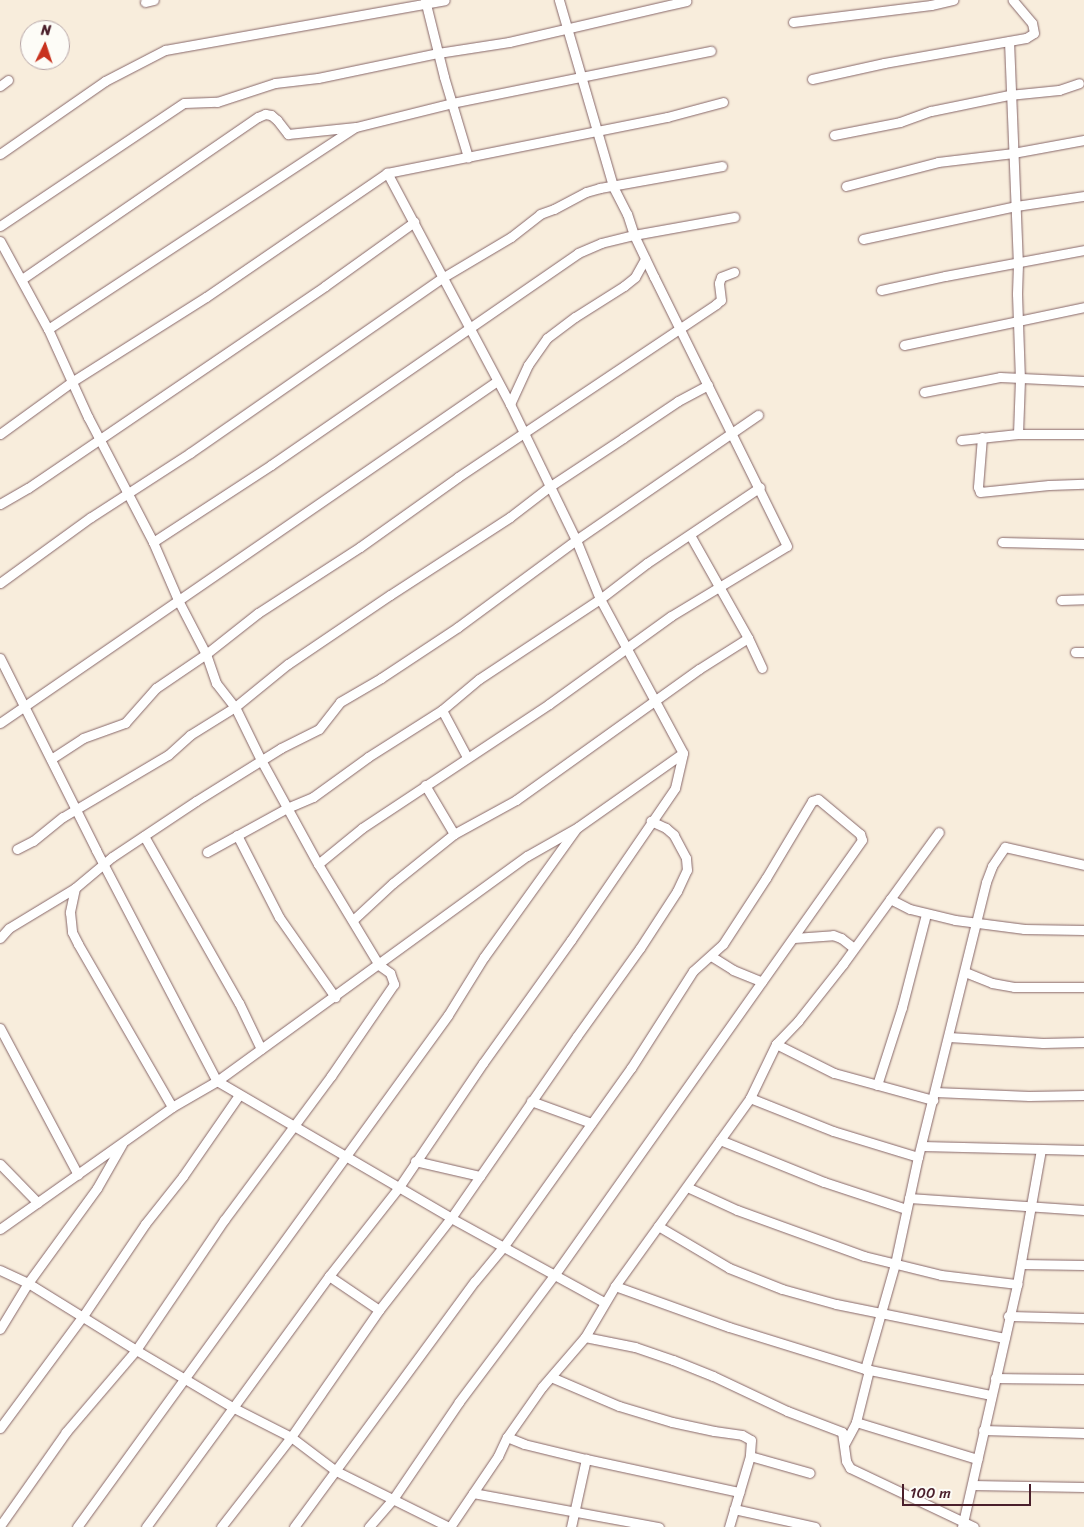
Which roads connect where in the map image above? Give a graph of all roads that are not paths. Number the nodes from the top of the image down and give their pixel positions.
1 (445, 0) edge
2 (559, 0) edge
3 (953, 0) edge
4 (1013, 0) edge
5 (686, 1) edge
6 (425, 2) edge
7 (793, 22) dead end
8 (566, 30) junction
9 (1009, 41) junction
10 (711, 51) dead end
11 (438, 53) junction
12 (581, 78) junction
13 (812, 79) dead end
14 (1079, 83) dead end
15 (1009, 95) junction
16 (723, 102) dead end
17 (452, 103) junction
18 (356, 127) junction
19 (596, 131) junction
20 (834, 135) dead end
21 (1084, 140) edge
22 (1013, 153) junction
23 (0, 154) edge
24 (468, 157) junction
25 (722, 166) dead end
26 (387, 173) junction
27 (613, 186) junction
28 (846, 186) dead end
29 (1084, 196) edge
30 (1016, 206) junction
31 (734, 217) dead end
32 (414, 222) junction
33 (0, 226) edge
34 (634, 235) junction
35 (863, 239) dead end
36 (0, 241) edge
37 (1084, 250) edge
38 (645, 259) junction
39 (1018, 264) junction
40 (734, 272) dead end
41 (442, 278) junction
42 (22, 280) junction
43 (882, 290) dead end
44 (1084, 307) edge
45 (1018, 320) junction
46 (679, 328) junction
47 (48, 329) junction
48 (469, 329) junction
49 (904, 345) dead end
50 (1020, 379) junction
51 (73, 381) junction
52 (497, 381) junction
53 (1084, 381) edge
54 (708, 385) junction
55 (924, 392) dead end
56 (510, 404) junction
57 (758, 415) dead end
58 (733, 432) junction
59 (525, 433) junction
60 (0, 434) edge
61 (1018, 434) junction
62 (1084, 434) edge
63 (982, 437) junction
64 (100, 439) junction
65 (961, 440) dead end
66 (1084, 484) edge
67 (549, 487) junction
68 (760, 488) junction
69 (127, 495) junction
70 (0, 504) edge
71 (690, 535) junction
72 (576, 540) junction
73 (153, 542) junction
74 (1002, 542) dead end
75 (1084, 544) edge
76 (0, 583) edge
77 (719, 585) junction
78 (600, 599) junction
79 (1084, 599) edge
80 (1061, 600) dead end
81 (179, 602) junction
82 (748, 638) junction
83 (628, 648) junction
84 (206, 654) junction
85 (0, 658) edge
86 (762, 668) dead end
87 (654, 702) junction
88 (235, 706) junction
89 (25, 707) junction
90 (442, 710) junction
91 (0, 723) edge
92 (684, 753) junction
93 (467, 757) junction
94 (51, 759) junction
95 (261, 760) junction
96 (425, 785) junction
97 (287, 808) junction
98 (77, 811) junction
99 (651, 821) junction
100 (578, 827) junction
101 (939, 832) dead end
102 (454, 834) junction
103 (237, 835) junction
104 (144, 836) junction
105 (17, 849) dead end
106 (207, 852) dead end
107 (104, 863) junction
108 (318, 864) junction
109 (1084, 864) edge
110 (75, 888) junction
111 (890, 899) junction
112 (926, 914) junction
113 (353, 920) junction
114 (976, 923) junction
115 (1084, 930) edge
116 (0, 938) edge
117 (794, 938) junction
118 (854, 948) junction
119 (711, 956) junction
120 (379, 965) junction
121 (965, 972) junction
122 (762, 982) junction
123 (1084, 987) edge
124 (335, 997) junction
125 (0, 1028) edge
126 (949, 1037) junction
127 (1084, 1042) edge
128 (776, 1044) junction
129 (261, 1049) junction
130 (217, 1081) junction
131 (877, 1085) junction
132 (1084, 1094) edge
133 (239, 1095) junction
134 (934, 1096) junction
135 (750, 1098) junction
136 (531, 1101) junction
137 (172, 1107) junction
138 (591, 1123) junction
139 (294, 1126) junction
140 (720, 1140) junction
141 (123, 1142) junction
142 (922, 1146) junction
143 (1041, 1149) junction
144 (1084, 1150) edge
145 (346, 1155) junction
146 (918, 1157) junction
147 (415, 1161) junction
148 (0, 1164) edge
149 (78, 1175) junction
150 (480, 1176) junction
151 (399, 1186) junction
152 (687, 1187) junction
153 (909, 1198) junction
154 (38, 1203) junction
155 (1032, 1207) junction
156 (906, 1209) junction
157 (1084, 1210) edge
158 (451, 1218) junction
159 (658, 1226) junction
160 (0, 1229) edge
161 (504, 1246) junction
162 (895, 1264) junction
163 (1021, 1264) junction
164 (1084, 1265) edge
165 (0, 1270) edge
166 (555, 1274) junction
167 (329, 1276) junction
168 (28, 1283) junction
169 (1017, 1284) junction
170 (615, 1286) junction
171 (604, 1302) junction
172 (379, 1310) junction
173 (882, 1314) junction
174 (83, 1316) junction
175 (1008, 1316) junction
176 (1084, 1318) edge
177 (0, 1329) edge
178 (585, 1337) junction
179 (1005, 1338) junction
180 (136, 1350) junction
181 (867, 1370) junction
182 (185, 1377) junction
183 (551, 1377) junction
184 (995, 1378) junction
185 (1084, 1379) edge
186 (991, 1396) junction
187 (234, 1408) junction
188 (856, 1422) junction
189 (0, 1428) edge
190 (983, 1430) junction
191 (1084, 1433) edge
192 (291, 1437) junction
193 (507, 1437) junction
194 (845, 1444) junction
195 (750, 1456) junction
196 (586, 1459) junction
197 (977, 1459) junction
198 (336, 1471) junction
199 (810, 1473) dead end
200 (972, 1485) junction
201 (1084, 1487) edge
202 (740, 1492) junction
203 (473, 1493) junction
204 (393, 1499) junction
205 (734, 1509) junction
206 (576, 1512) junction
207 (962, 1524) edge
208 (0, 1526) edge
209 (77, 1527) edge
210 (146, 1527) edge
211 (221, 1527) edge
212 (294, 1527) edge
213 (369, 1527) edge
214 (449, 1527) edge
215 (571, 1527) edge
216 (659, 1527) edge
217 (730, 1527) edge
218 (815, 1527) edge
219 (974, 1527) edge

1 - 6 street
2 - 8 street
3 - 7 street
4 - 9 street
5 - 8 street
6 - 11 street
6 - 23 street
8 - 11 street
8 - 12 street
9 - 13 street
9 - 15 street
10 - 12 street
11 - 17 street
11 - 33 street
12 - 17 street
12 - 19 street
14 - 15 street
15 - 20 street
15 - 22 street
16 - 19 street
17 - 18 street
17 - 24 street
18 - 42 street
18 - 47 street
19 - 24 street
19 - 27 street
21 - 22 street
22 - 28 street
22 - 30 street
24 - 26 street
25 - 27 street
26 - 32 street
26 - 51 street
27 - 34 street
27 - 41 street
29 - 30 street
30 - 35 street
30 - 39 street
31 - 34 street
32 - 41 street
32 - 64 street
34 - 38 street
34 - 48 street
36 - 42 street
37 - 39 street
38 - 46 street
38 - 56 street
39 - 43 street
39 - 45 street
40 - 46 street
41 - 48 street
41 - 69 street
42 - 47 street
44 - 45 street
45 - 49 street
45 - 50 street
46 - 54 street
46 - 59 street
47 - 51 street
48 - 52 street
48 - 73 street
50 - 53 street
50 - 55 street
50 - 61 street
51 - 60 street
51 - 64 street
52 - 56 street
52 - 81 street
54 - 58 street
54 - 67 street
56 - 59 street
57 - 58 street
58 - 68 street
58 - 72 street
59 - 67 street
59 - 84 street
61 - 62 street
61 - 63 street
63 - 65 street
63 - 66 street
64 - 69 street
64 - 70 street
67 - 72 street
67 - 88 street
68 - 71 street
68 - 77 street
69 - 73 street
69 - 76 street
71 - 77 street
71 - 78 street
72 - 78 street
72 - 95 street
73 - 81 street
74 - 75 street
77 - 82 street
77 - 83 street
78 - 83 street
78 - 90 street
79 - 80 street
81 - 84 street
81 - 89 street
82 - 86 street
82 - 87 street
83 - 87 street
83 - 93 street
84 - 88 street
84 - 94 street
85 - 89 street
87 - 92 street
87 - 102 street
88 - 95 street
88 - 98 street
89 - 91 street
89 - 94 street
90 - 93 street
90 - 97 street
92 - 99 street
92 - 100 street
93 - 96 street
94 - 98 street
95 - 97 street
95 - 104 street
96 - 102 street
96 - 108 street
97 - 103 street
97 - 108 street
98 - 105 street
98 - 107 street
99 - 136 street
99 - 147 street
100 - 120 street
100 - 145 street
101 - 111 street
102 - 113 street
103 - 106 street
103 - 124 street
104 - 107 street
104 - 129 street
107 - 110 street
107 - 130 street
108 - 113 street
109 - 114 street
110 - 116 street
110 - 137 street
111 - 112 street
111 - 118 street
112 - 114 street
112 - 131 street
113 - 120 street
114 - 115 street
114 - 121 street
117 - 118 street
117 - 119 street
117 - 122 street
118 - 128 street
119 - 122 street
119 - 138 street
120 - 124 street
120 - 139 street
121 - 123 street
121 - 126 street
122 - 166 street
124 - 129 street
125 - 149 street
126 - 127 street
126 - 134 street
128 - 131 street
128 - 135 street
129 - 130 street
130 - 133 street
130 - 137 street
131 - 134 street
132 - 134 street
133 - 139 street
133 - 174 street
134 - 142 street
135 - 140 street
135 - 146 street
136 - 138 street
136 - 150 street
137 - 141 street
138 - 161 street
139 - 145 street
139 - 180 street
140 - 152 street
140 - 156 street
141 - 149 street
141 - 168 street
142 - 143 street
142 - 146 street
143 - 144 street
143 - 155 street
145 - 151 street
145 - 182 street
146 - 153 street
147 - 150 street
147 - 151 street
148 - 154 street
149 - 154 street
150 - 158 street
151 - 158 street
151 - 167 street
152 - 159 street
152 - 162 street
153 - 155 street
153 - 156 street
154 - 160 street
155 - 157 street
155 - 163 street
156 - 162 street
158 - 161 street
158 - 172 street
159 - 170 street
159 - 173 street
161 - 166 street
161 - 198 street
162 - 169 street
162 - 173 street
163 - 164 street
163 - 169 street
165 - 168 street
166 - 171 street
166 - 204 street
167 - 172 street
167 - 187 street
168 - 174 street
168 - 177 street
169 - 175 street
170 - 171 street
170 - 181 street
171 - 178 street
172 - 192 street
173 - 179 street
173 - 181 street
174 - 180 street
174 - 189 street
175 - 176 street
175 - 179 street
178 - 183 street
178 - 194 street
179 - 184 street
180 - 182 street
180 - 208 street
181 - 186 street
181 - 188 street
182 - 187 street
182 - 209 street
183 - 193 street
183 - 195 street
184 - 185 street
184 - 186 street
186 - 190 street
187 - 192 street
187 - 210 street
188 - 194 street
188 - 197 street
190 - 191 street
190 - 197 street
192 - 198 street
192 - 211 street
193 - 196 street
193 - 203 street
194 - 207 street
195 - 199 street
195 - 202 street
196 - 202 street
196 - 206 street
197 - 200 street
198 - 204 street
198 - 212 street
200 - 201 street
200 - 207 street
202 - 205 street
203 - 206 street
203 - 214 street
204 - 213 street
204 - 214 street
205 - 217 street
205 - 218 street
206 - 215 street
206 - 216 street
207 - 219 street

